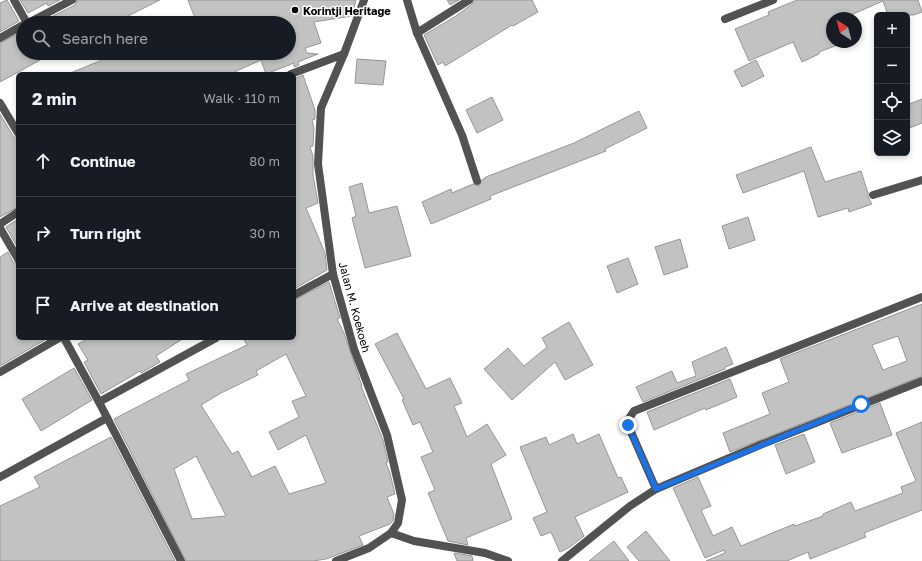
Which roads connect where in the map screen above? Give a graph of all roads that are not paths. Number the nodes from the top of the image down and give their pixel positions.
1 (14, 0) edge
2 (72, 0) edge
3 (364, 0) edge
4 (407, 0) edge
5 (470, 0) edge
6 (773, 0) edge
7 (24, 16) edge
8 (41, 16) edge
9 (725, 19) dead end
10 (16, 30) edge
11 (416, 33) junction
12 (0, 38) edge
13 (344, 54) junction
14 (296, 72) edge
15 (0, 103) edge
16 (16, 130) edge
17 (922, 180) edge
18 (477, 181) dead end
19 (873, 195) dead end
20 (16, 213) edge
21 (0, 224) edge
22 (0, 228) edge
23 (16, 256) edge
24 (333, 274) junction
25 (296, 294) edge
26 (922, 297) edge
27 (56, 340) edge
28 (65, 340) edge
29 (212, 340) edge
30 (0, 372) edge
31 (922, 381) edge
32 (99, 402) junction
33 (107, 418) junction
34 (0, 477) edge
35 (656, 489) junction
36 (391, 533) junction
37 (181, 561) edge
38 (336, 561) edge
39 (508, 561) edge
40 (562, 561) edge

1 - 7 street
2 - 8 street
3 - 13 street, Jalan M. Koekoeh
4 - 11 street
5 - 11 street
6 - 9 street
10 - 12 street
11 - 18 street
13 - 14 street
13 - 24 street, Jalan M. Koekoeh
15 - 16 street
17 - 19 street
20 - 21 street
22 - 23 street
24 - 25 street
24 - 36 street, Jalan M. Koekoeh
26 - 35 street
27 - 30 street
28 - 32 street
29 - 32 street
31 - 35 street
32 - 33 street
33 - 34 street
33 - 37 street
35 - 40 street
36 - 38 street
36 - 39 street

